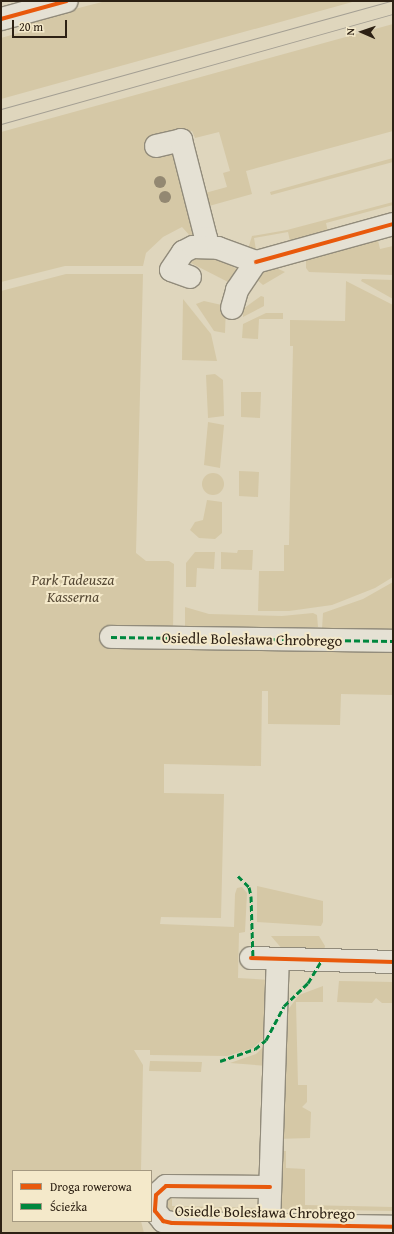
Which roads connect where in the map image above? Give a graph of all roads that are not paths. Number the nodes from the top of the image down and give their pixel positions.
1 (68, 1) edge
2 (1, 19) edge
3 (156, 146) dead end
4 (393, 224) edge
5 (203, 246) junction
6 (256, 262) junction
7 (190, 277) dead end
8 (232, 308) dead end
9 (111, 637) dead end
10 (393, 641) edge
11 (251, 958) dead end
12 (278, 959) junction
13 (393, 962) edge
14 (270, 1187) junction
15 (269, 1225) junction
16 (393, 1227) edge

1 - 2 street
3 - 5 street
4 - 6 street
5 - 6 street
5 - 7 street
6 - 8 street
9 - 10 street, Osiedle Bolesława Chrobrego
11 - 12 street
12 - 13 street
12 - 14 street, Osiedle Bolesława Chrobrego
14 - 15 street, Osiedle Bolesława Chrobrego
14 - 15 street, Osiedle Bolesława Chrobrego
15 - 16 street, Osiedle Bolesława Chrobrego

